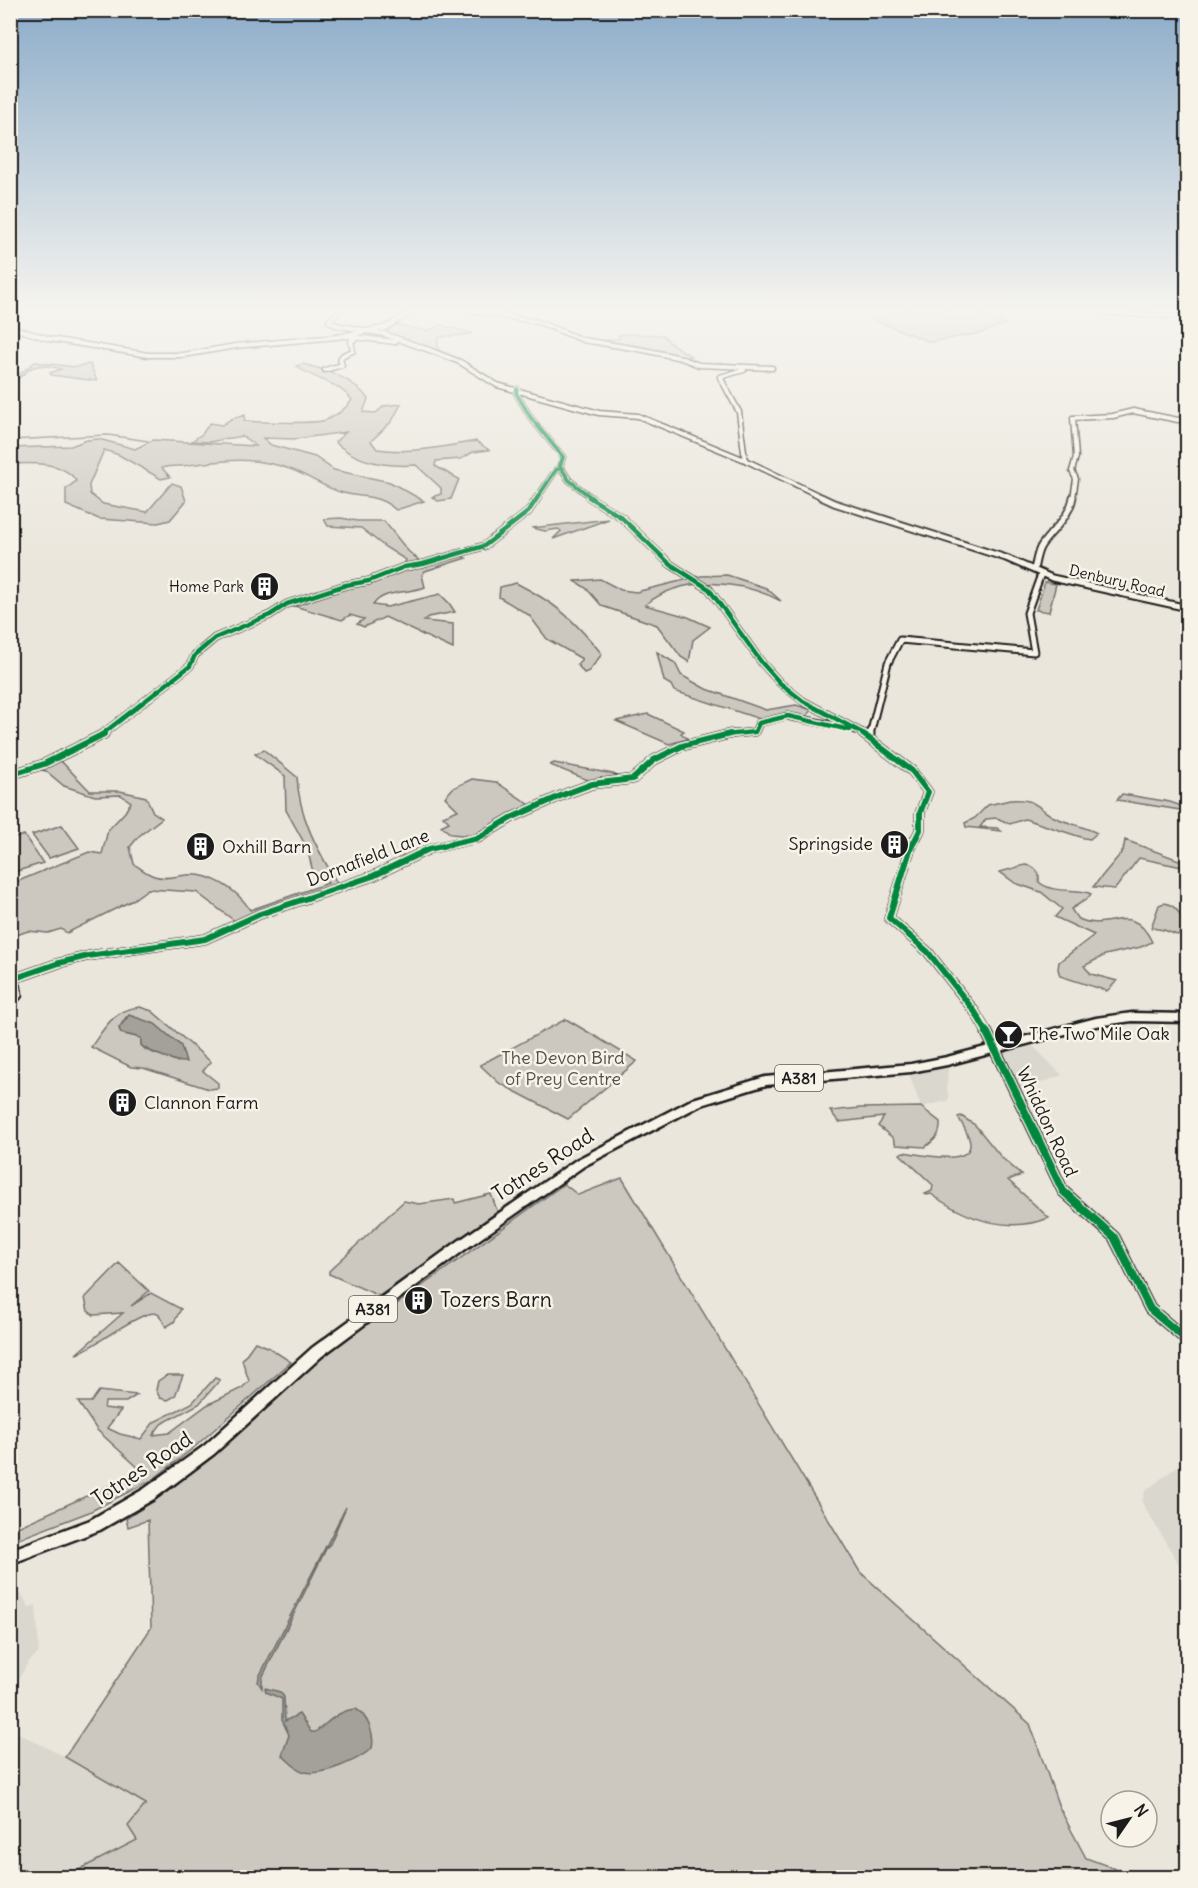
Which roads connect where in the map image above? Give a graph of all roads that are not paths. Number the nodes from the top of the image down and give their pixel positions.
1 (519, 398) edge
2 (549, 398) edge
3 (733, 398) edge
4 (1188, 419) edge
5 (746, 460) junction
6 (561, 468) junction
7 (1034, 569) junction
8 (1041, 574) junction
9 (1188, 608) edge
10 (859, 730) junction
11 (869, 737) junction
12 (10, 775) edge
13 (10, 980) edge
14 (10, 1004) edge
15 (1188, 1018) edge
16 (996, 1049) junction
17 (1188, 1341) edge
18 (10, 1557) edge

1 - 6 street
2 - 5 street
3 - 5 street
4 - 7 street
5 - 7 street
6 - 10 street
6 - 12 street
7 - 8 street
8 - 9 street, Denbury Road
8 - 11 street
10 - 11 street
10 - 13 street, Dornafield Lane
11 - 16 street, Whiddon Road
13 - 14 street
15 - 16 main road, Totnes Road / A381
16 - 17 street, Whiddon Road
16 - 18 main road, Totnes Road / A381

